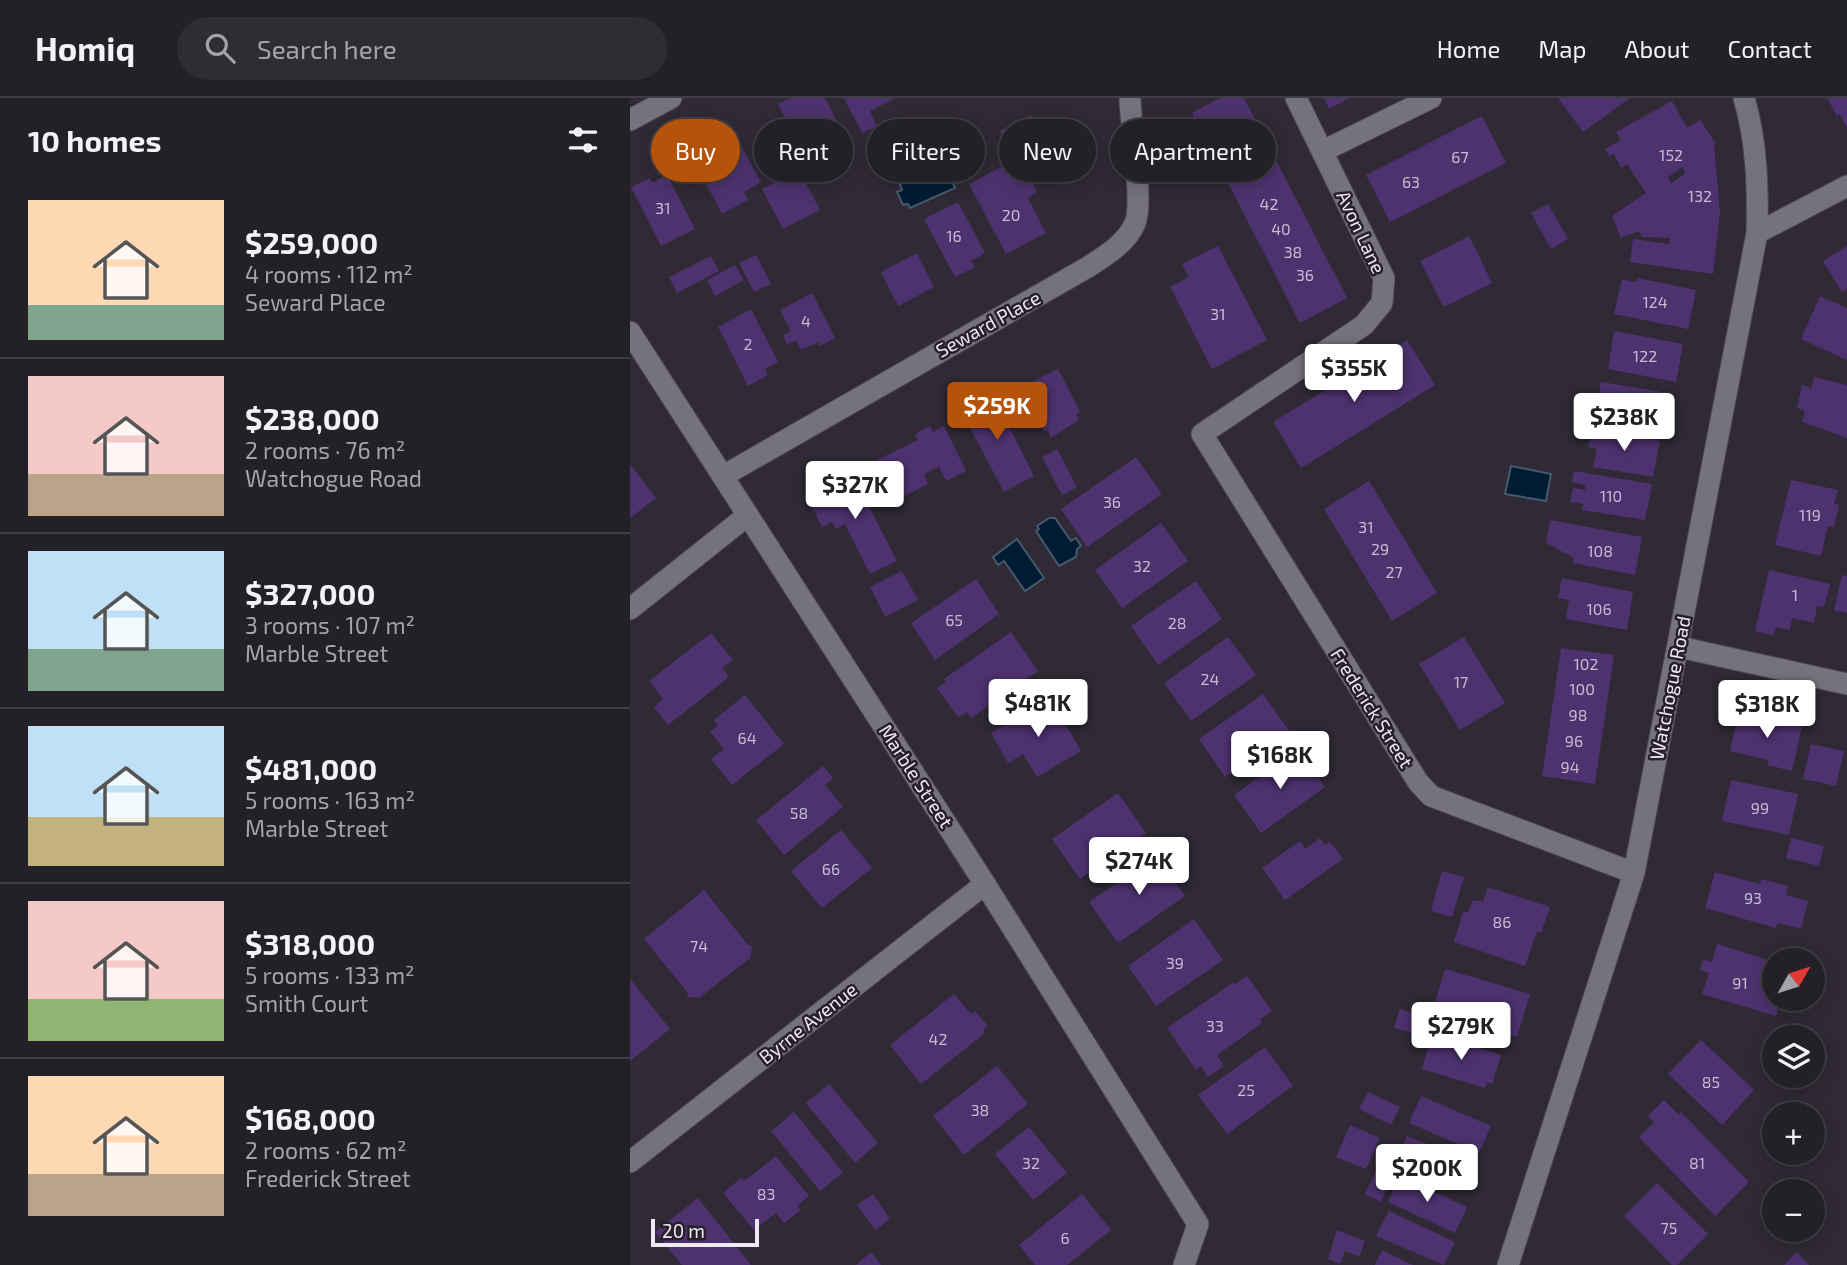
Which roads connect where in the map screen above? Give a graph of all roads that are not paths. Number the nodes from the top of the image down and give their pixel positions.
1 (671, 98) edge
2 (1130, 98) edge
3 (1296, 98) edge
4 (1431, 98) edge
5 (1744, 98) edge
6 (630, 120) edge
7 (1323, 151) junction
8 (1847, 186) edge
9 (1757, 233) junction
10 (630, 332) edge
11 (1202, 434) joint
12 (723, 476) junction
13 (748, 515) junction
14 (630, 610) edge
15 (1679, 647) junction
16 (1847, 684) edge
17 (1634, 873) junction
18 (985, 884) junction
19 (630, 1162) edge
20 (1184, 1265) edge
21 (1508, 1265) edge

1 - 6 street
2 - 12 street, Seward Place
3 - 7 street, Avon Lane
4 - 7 street
5 - 9 street, Watchogue Road
7 - 11 street, Avon Lane
8 - 9 street
9 - 15 street, Watchogue Road
10 - 12 street, Marble Street
11 - 17 street, Frederick Street
12 - 13 street, Marble Street
13 - 14 street
13 - 18 street, Marble Street
15 - 16 street
15 - 17 street, Watchogue Road
17 - 21 street, Watchogue Road
18 - 19 street, Byrne Avenue
18 - 20 street, Marble Street

